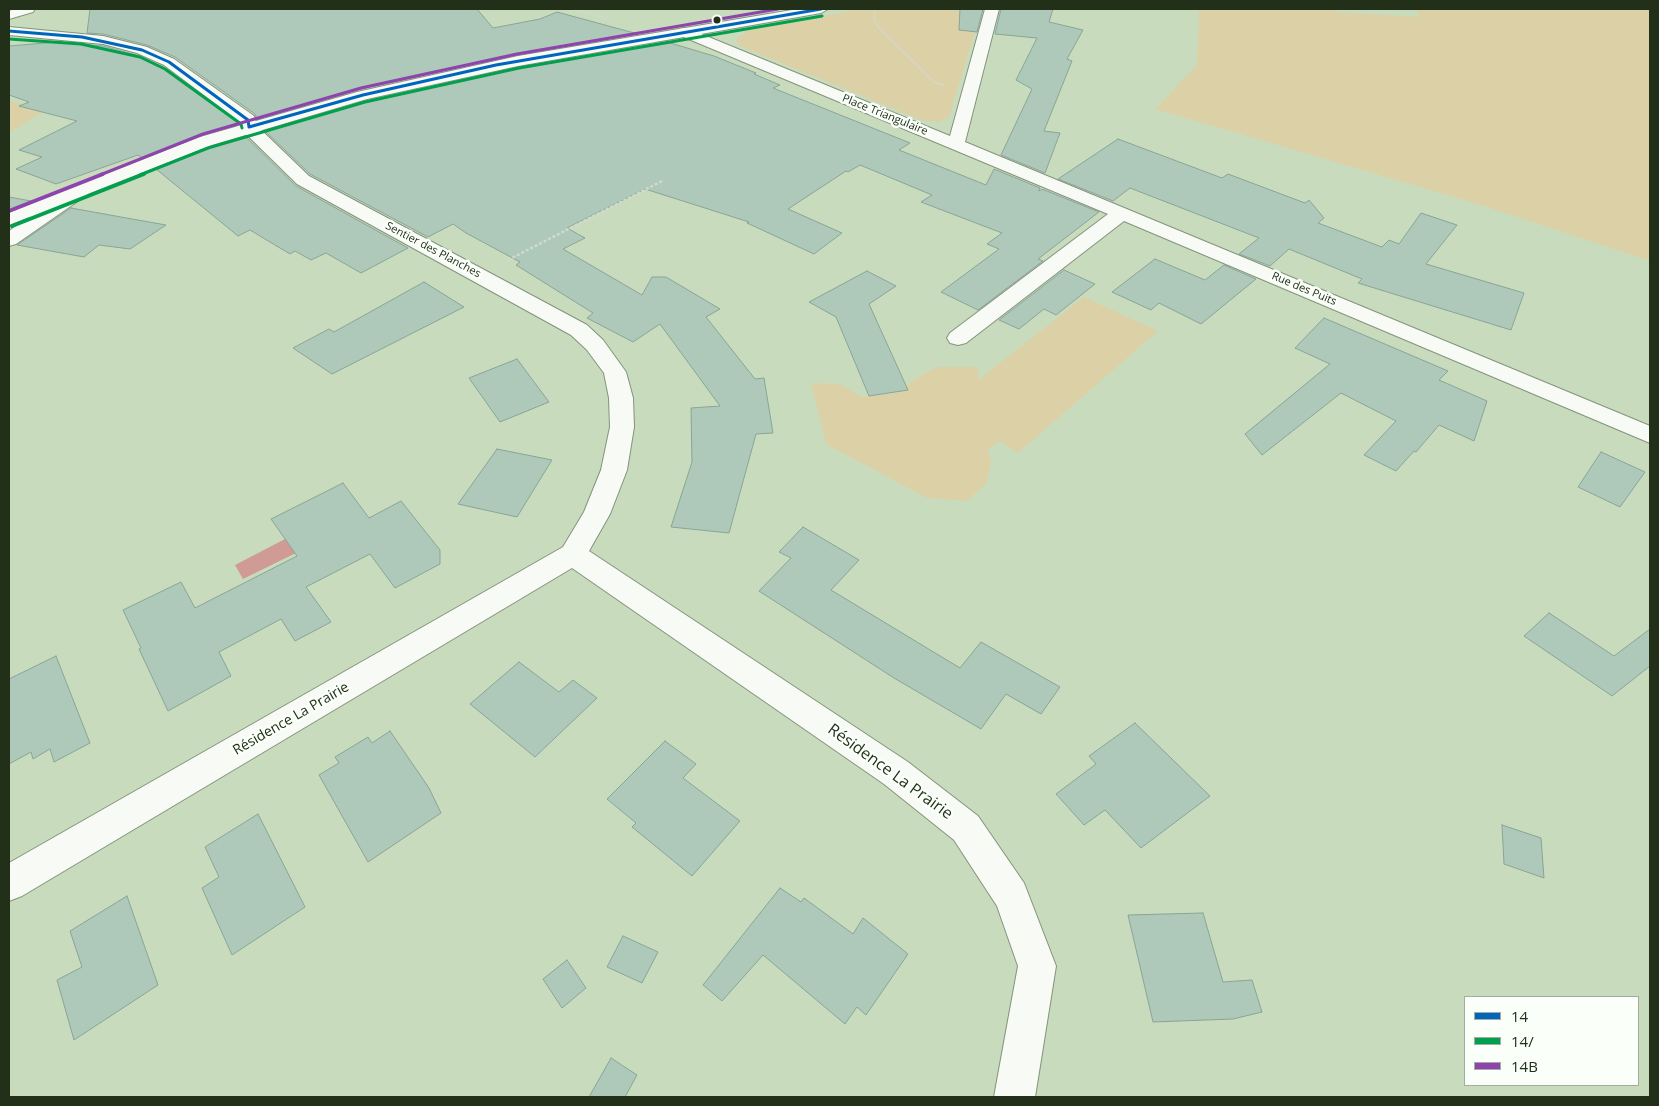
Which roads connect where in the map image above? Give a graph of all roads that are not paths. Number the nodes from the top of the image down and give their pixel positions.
1 (28, 9) edge
2 (821, 9) edge
3 (992, 9) edge
4 (9, 14) edge
5 (9, 31) edge
6 (684, 32) junction
7 (249, 127) junction
8 (956, 144) junction
9 (81, 190) junction
10 (1122, 213) junction
11 (9, 219) edge
12 (9, 240) edge
13 (958, 338) dead end
14 (615, 372) joint
15 (1650, 435) edge
16 (573, 554) junction
17 (9, 883) edge
18 (1015, 1097) edge

1 - 4 street
2 - 6 street
3 - 8 street
5 - 7 street, Sentier des Planches
6 - 7 street
6 - 8 street, Place Triangulaire
7 - 9 street
7 - 14 street, Sentier des Planches
8 - 10 street, Rue des Puits
9 - 11 street
9 - 12 street
10 - 13 street
10 - 15 street, Rue des Puits
14 - 16 street, Résidence La Prairie
16 - 17 street, Résidence La Prairie
16 - 18 street, Résidence La Prairie

